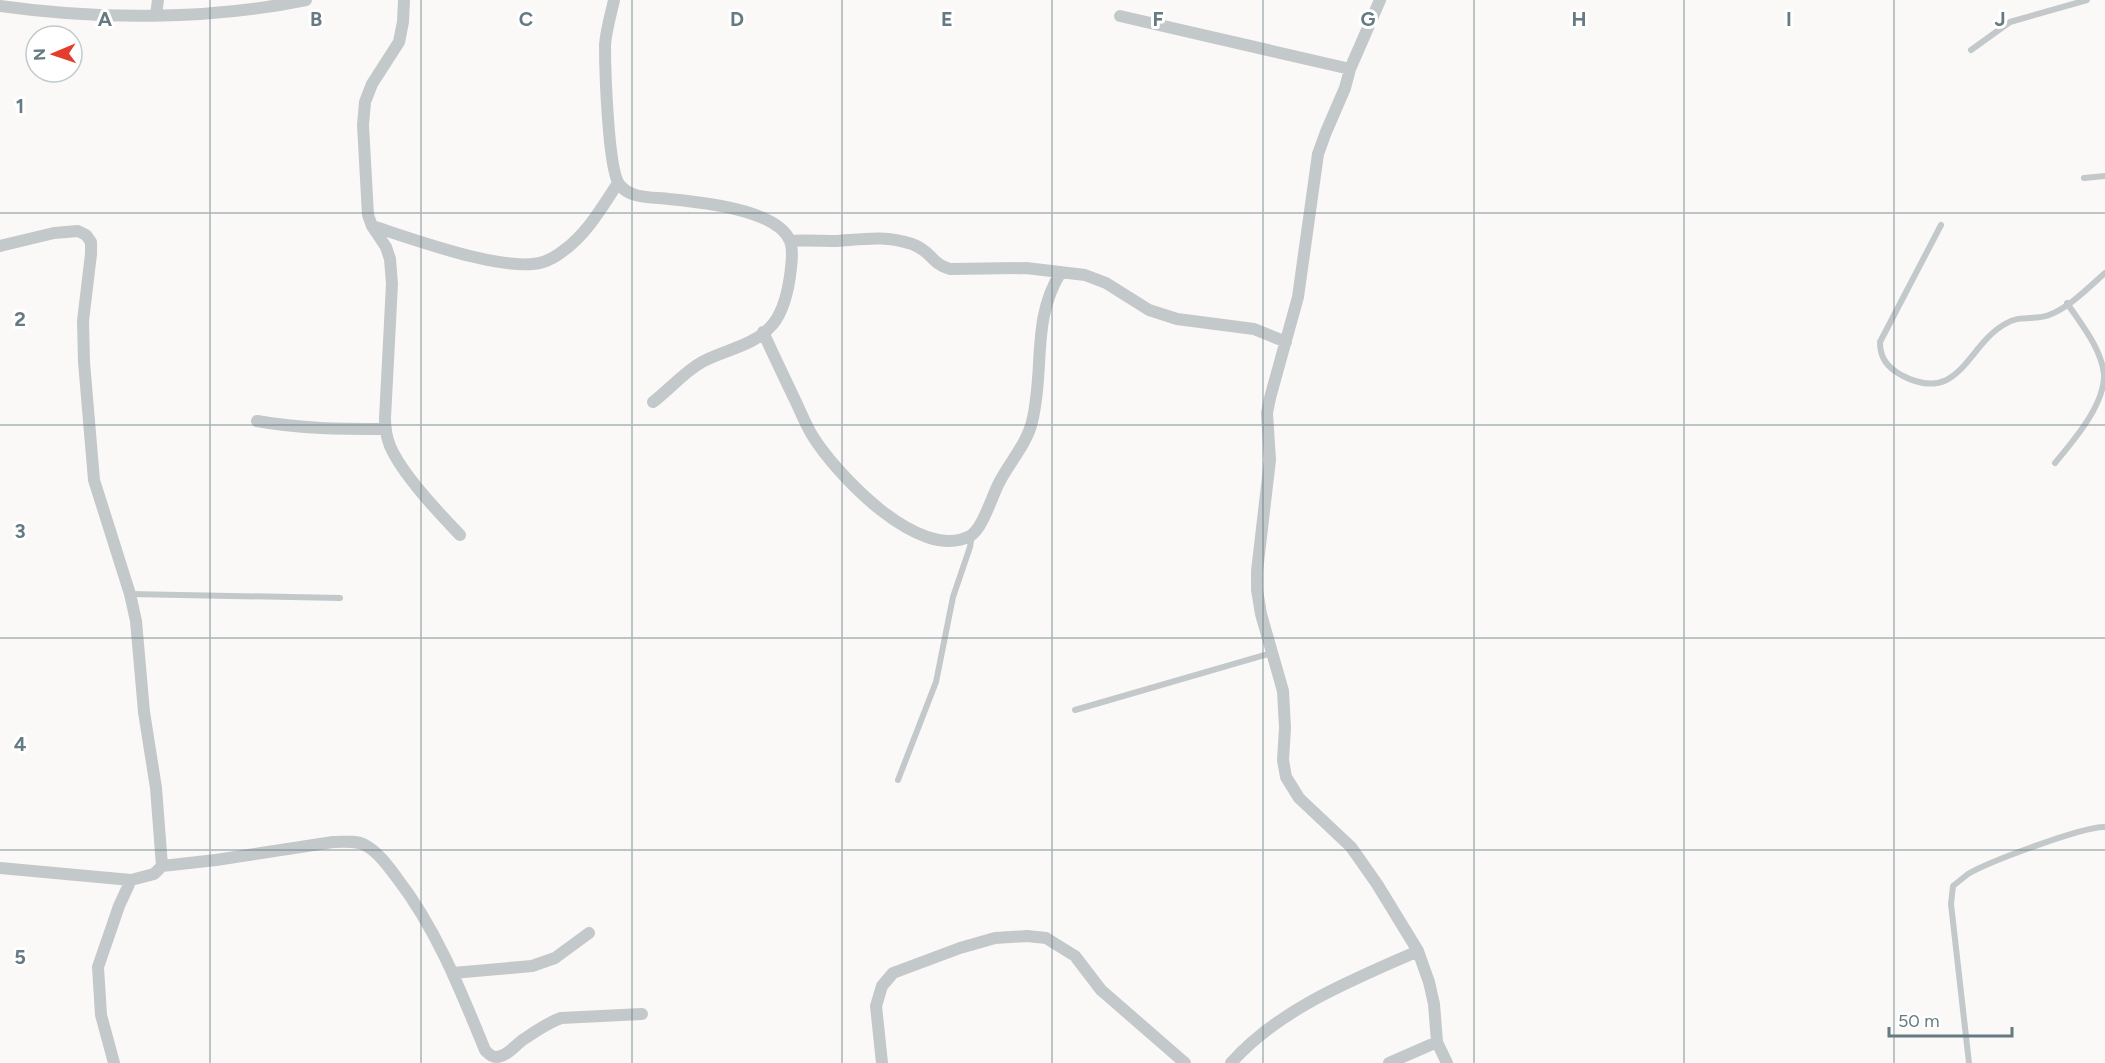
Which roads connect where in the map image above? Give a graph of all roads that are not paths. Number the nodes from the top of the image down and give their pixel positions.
1 (158, 0) edge
2 (306, 0) edge
3 (404, 0) edge
4 (614, 0) edge
5 (1380, 0) edge
6 (2087, 0) edge
7 (31, 5) edge
8 (0, 6) edge
9 (156, 15) junction
10 (1120, 16) dead end
11 (1971, 50) dead end
12 (1350, 69) junction
13 (2105, 176) edge
14 (2084, 178) dead end
15 (618, 183) junction
16 (1941, 225) dead end
17 (372, 226) junction
18 (790, 242) junction
19 (0, 246) edge
20 (1061, 272) junction
21 (2105, 273) edge
22 (2067, 303) junction
23 (763, 332) junction
24 (1286, 342) junction
25 (653, 402) dead end
26 (257, 421) dead end
27 (386, 429) junction
28 (2055, 463) dead end
29 (460, 534) dead end
30 (972, 535) junction
31 (130, 594) junction
32 (339, 598) dead end
33 (1272, 653) junction
34 (1075, 710) dead end
35 (898, 780) dead end
36 (2105, 827) edge
37 (162, 866) junction
38 (0, 868) edge
39 (131, 880) junction
40 (589, 933) dead end
41 (1418, 951) junction
42 (453, 973) junction
43 (642, 1014) dead end
44 (1437, 1042) junction
45 (114, 1063) edge
46 (882, 1063) edge
47 (1185, 1063) edge
48 (1231, 1063) edge
49 (1389, 1063) edge
50 (1447, 1063) edge
51 (1968, 1063) edge

1 - 9 street
2 - 9 street
3 - 17 street
4 - 15 street
5 - 12 street
6 - 11 lane
7 - 8 street
7 - 9 street
10 - 12 street
12 - 24 street
13 - 14 lane
15 - 17 street
15 - 18 street
16 - 22 lane
17 - 27 street
18 - 20 street
18 - 23 street
19 - 31 street
20 - 24 street
20 - 30 street
21 - 22 lane
22 - 28 lane
23 - 25 street
23 - 30 street
24 - 33 street
26 - 27 street
27 - 29 street
30 - 35 lane
31 - 32 lane
31 - 37 street
33 - 34 lane
33 - 41 street
36 - 51 lane
37 - 39 street
37 - 42 street
38 - 39 street
39 - 45 street
40 - 42 street
41 - 44 street
41 - 48 street
42 - 43 street
44 - 49 street
44 - 50 street
46 - 47 street

